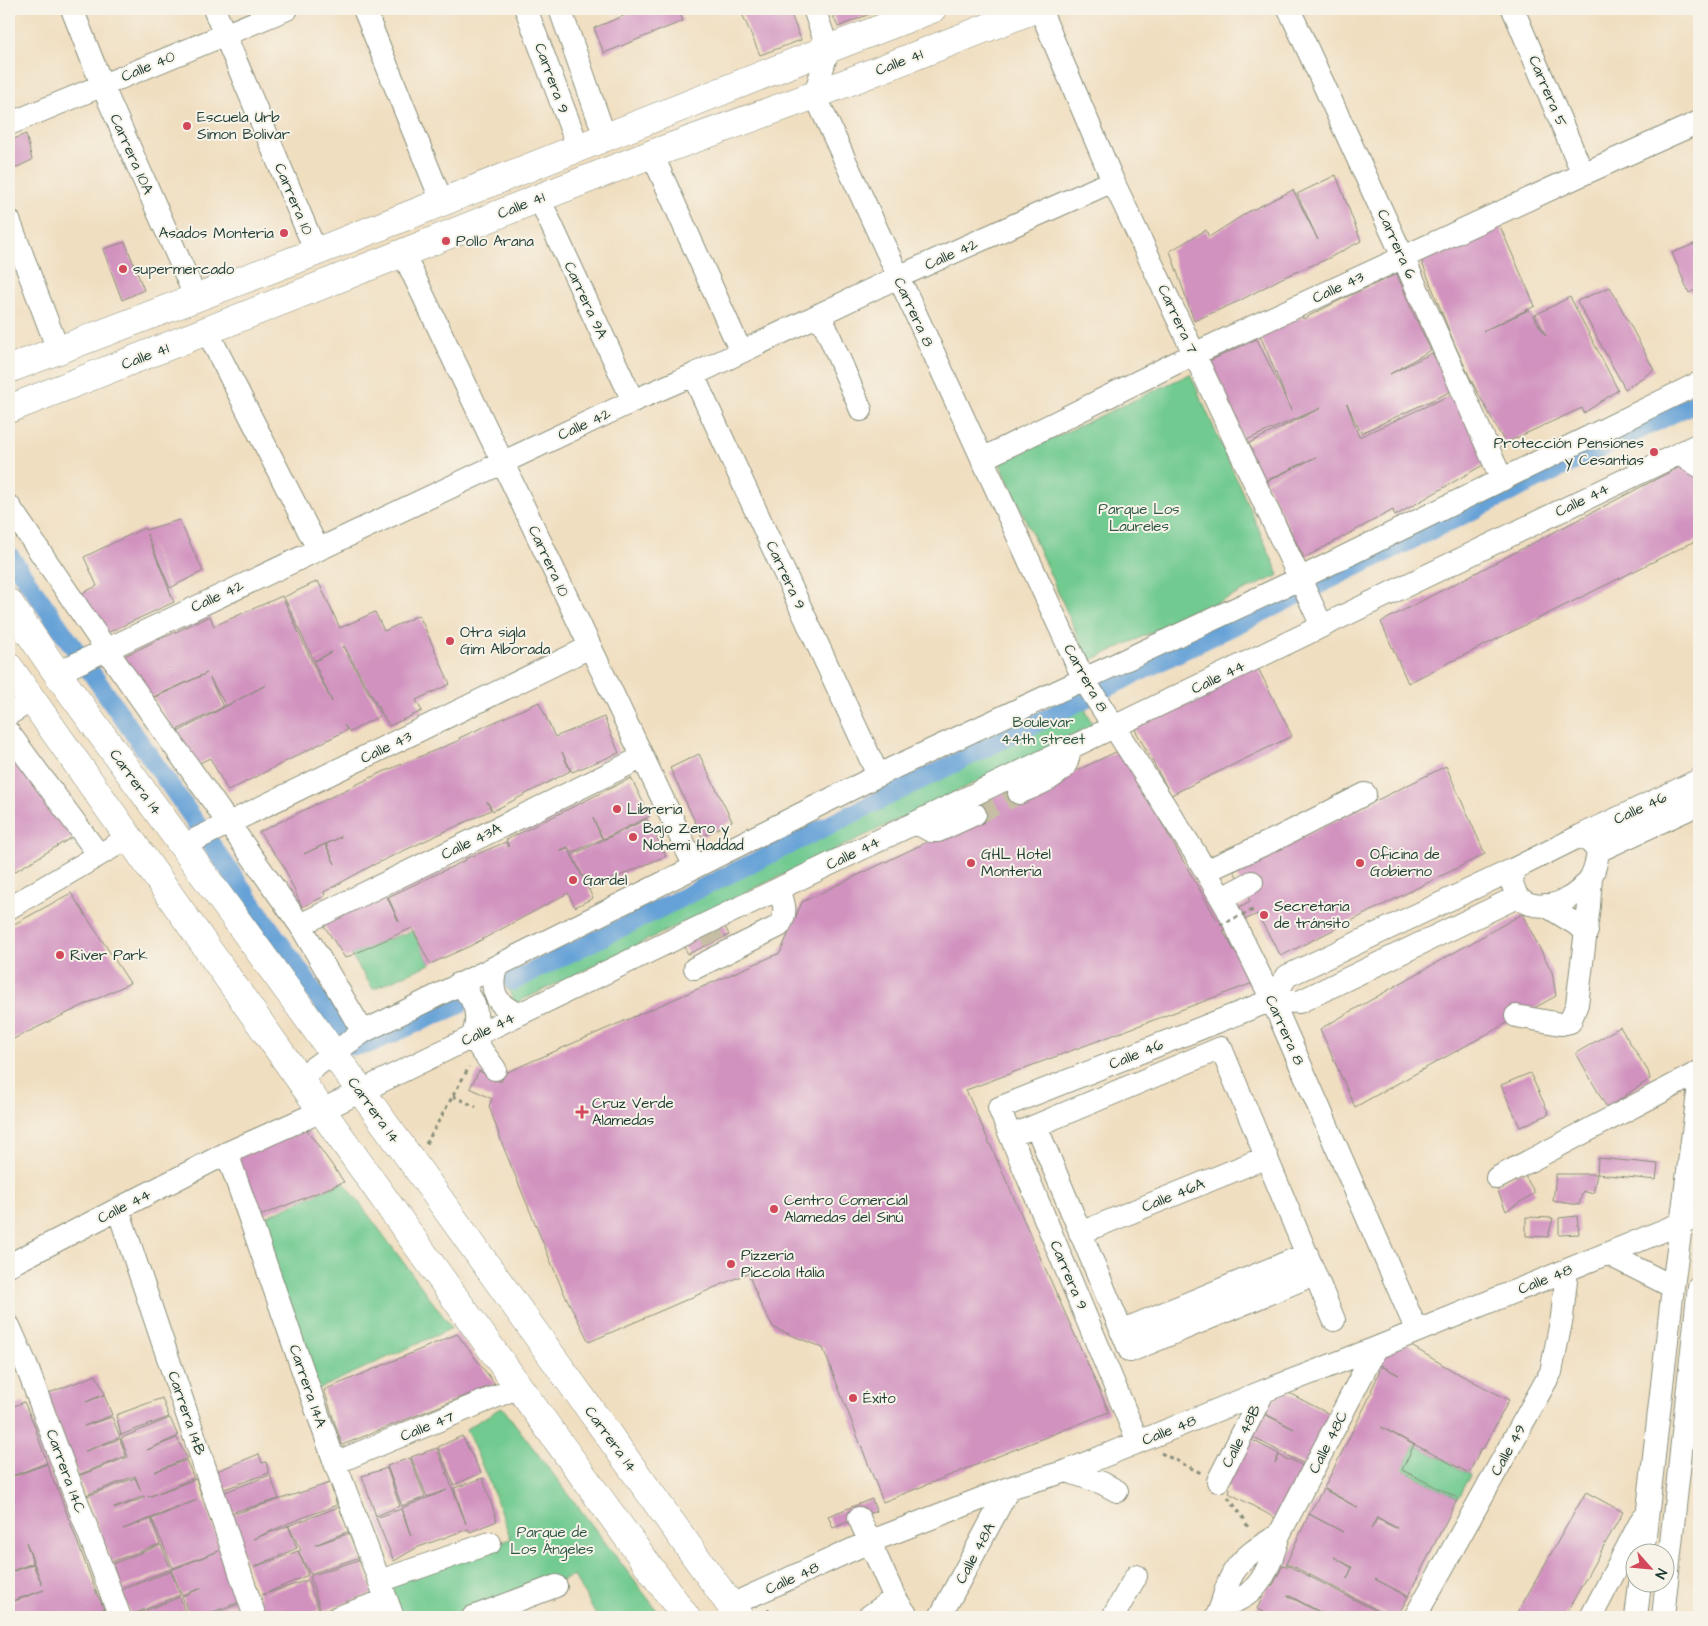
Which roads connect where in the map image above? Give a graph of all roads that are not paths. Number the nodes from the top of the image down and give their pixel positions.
1 (72, 9) edge
2 (214, 9) edge
3 (287, 9) edge
4 (364, 9) edge
5 (526, 9) edge
6 (560, 9) edge
7 (814, 9) edge
8 (932, 9) edge
9 (1035, 9) edge
10 (1040, 9) edge
11 (1289, 9) edge
12 (1513, 9) edge
13 (226, 34) junction
14 (828, 49) junction
15 (102, 86) junction
16 (815, 95) junction
17 (1699, 122) edge
18 (9, 124) edge
19 (605, 137) junction
20 (578, 148) junction
21 (652, 154) junction
22 (1583, 174) junction
23 (1114, 181) junction
24 (539, 198) junction
25 (442, 202) junction
26 (9, 220) edge
27 (316, 252) junction
28 (403, 254) junction
29 (1403, 257) junction
30 (898, 277) junction
31 (196, 298) junction
32 (820, 314) junction
33 (207, 331) junction
34 (58, 350) junction
35 (741, 352) junction
36 (1194, 354) junction
37 (9, 369) edge
38 (693, 375) junction
39 (1699, 383) edge
40 (633, 401) junction
41 (9, 409) edge
42 (861, 410) dead end
43 (1699, 444) edge
44 (1679, 454) junction
45 (982, 459) junction
46 (503, 463) junction
47 (1699, 466) edge
48 (1502, 480) junction
49 (9, 506) edge
50 (318, 549) junction
51 (1302, 583) junction
52 (9, 603) edge
53 (1320, 620) junction
54 (590, 647) junction
55 (100, 652) junction
56 (9, 667) edge
57 (65, 669) junction
58 (1087, 684) junction
59 (32, 700) junction
60 (9, 714) edge
61 (1111, 722) junction
62 (9, 733) edge
63 (1070, 749) junction
64 (643, 758) junction
65 (878, 775) junction
66 (1699, 780) edge
67 (1019, 793) tunnel mouth
68 (1365, 794) dead end
69 (1699, 804) edge
70 (975, 814) tunnel mouth
71 (916, 823) junction
72 (224, 826) junction
73 (1580, 836) junction
74 (128, 838) junction
75 (188, 843) junction
76 (1598, 851) junction
77 (99, 855) junction
78 (1200, 862) junction
79 (695, 867) junction
80 (1514, 869) junction
81 (1591, 877) junction
82 (1252, 882) dead end
83 (779, 889) junction
84 (1517, 897) junction
85 (1545, 905) junction
86 (9, 908) edge
87 (1223, 910) junction
88 (300, 924) junction
89 (1587, 931) junction
90 (705, 944) junction
91 (497, 966) junction
92 (458, 984) junction
93 (1272, 1000) junction
94 (519, 1014) junction
95 (1516, 1016) dead end
96 (349, 1042) junction
97 (483, 1052) junction
98 (1699, 1072) edge
99 (299, 1078) junction
100 (1699, 1086) edge
101 (362, 1092) junction
102 (999, 1108) joint
103 (322, 1110) junction
104 (1036, 1126) junction
105 (1011, 1136) junction
106 (227, 1153) junction
107 (1267, 1158) junction
108 (1497, 1178) dead end
109 (118, 1208) junction
110 (1690, 1221) edge
111 (1080, 1233) junction
112 (1608, 1254) junction
113 (1311, 1264) junction
114 (9, 1265) edge
115 (1567, 1270) junction
116 (1699, 1286) edge
117 (1673, 1287) junction
118 (1334, 1320) dead end
119 (9, 1326) edge
120 (1121, 1331) junction
121 (1417, 1331) junction
122 (1376, 1348) junction
123 (519, 1387) junction
124 (1264, 1391) junction
125 (1656, 1437) junction
126 (1138, 1442) junction
127 (1691, 1442) edge
128 (335, 1463) junction
129 (1067, 1470) junction
130 (1218, 1481) dead end
131 (1009, 1488) junction
132 (1116, 1491) dead end
133 (1648, 1507) junction
134 (859, 1518) dead end
135 (869, 1542) junction
136 (490, 1543) dead end
137 (1644, 1544) edge
138 (1136, 1576) dead end
139 (556, 1586) dead end
140 (1639, 1594) edge
141 (895, 1598) junction
142 (388, 1606) edge
143 (735, 1611) edge
144 (1219, 1611) edge
145 (120, 1617) edge
146 (255, 1617) edge
147 (338, 1617) edge
148 (473, 1617) edge
149 (686, 1617) edge
150 (868, 1617) edge
151 (908, 1617) edge
152 (940, 1617) edge
153 (1114, 1617) edge
154 (1415, 1617) edge
155 (1591, 1617) edge
156 (1636, 1617) edge
157 (1663, 1617) edge

1 - 15 street, Carrera 10A
2 - 13 street, Carrera 10
3 - 13 street, Calle 40
4 - 25 street
5 - 20 street, Carrera 9
6 - 19 street, Carrera 9
7 - 14 street
8 - 14 main road
9 - 16 main road, Calle 41
10 - 23 street, Carrera 7
11 - 29 street, Carrera 6
12 - 22 street, Carrera 5
13 - 15 street, Calle 40
13 - 27 street, Carrera 10
14 - 16 street
14 - 19 main road
15 - 18 street, Calle 40
15 - 31 street, Carrera 10A
16 - 21 main road, Calle 41
16 - 30 street, Carrera 8
17 - 22 street, Calle 43
19 - 20 main road
20 - 25 main road
21 - 24 main road, Calle 41
21 - 35 street
22 - 29 street, Calle 43
23 - 30 street, Calle 42
23 - 36 street, Carrera 7
24 - 28 main road, Calle 41
24 - 40 street, Carrera 9A
25 - 27 main road
26 - 34 street
27 - 31 main road
28 - 33 main road, Calle 41
28 - 46 street, Carrera 10
29 - 36 street, Calle 43
29 - 48 street, Carrera 6
30 - 32 street, Calle 42
30 - 45 street, Carrera 8
31 - 34 main road
32 - 35 street, Calle 42
32 - 42 street
33 - 41 main road, Calle 41
33 - 50 street
34 - 37 main road
35 - 38 street, Calle 42
36 - 45 street, Calle 43
36 - 51 street, Carrera 7
38 - 40 street, Calle 42
38 - 65 street, Carrera 9
39 - 48 street
40 - 46 street, Calle 42
43 - 44 street, Calle 44
44 - 47 street
44 - 53 street, Calle 44
45 - 58 street, Carrera 8
46 - 50 street, Calle 42
46 - 54 street, Carrera 10
48 - 51 street
49 - 55 street
50 - 55 street, Calle 42
51 - 53 street, Carrera 7
51 - 58 street
52 - 57 main road, Carrera 14
53 - 61 street, Calle 44
54 - 64 street, Carrera 10
54 - 72 street, Calle 43
55 - 57 street, Calle 42
55 - 72 street
56 - 59 main road
57 - 75 main road, Carrera 14
58 - 61 street, Carrera 8
58 - 65 street
59 - 60 street
59 - 74 main road
61 - 63 street, Calle 44
61 - 78 street, Carrera 8
62 - 77 street
63 - 67 street
63 - 71 street, Calle 44
64 - 79 street, Carrera 10
64 - 88 street, Calle 43A
65 - 79 street
66 - 73 street, Calle 46
68 - 78 street
69 - 76 street, Calle 46
70 - 71 street
71 - 83 street, Calle 44
72 - 75 street, Calle 43
72 - 88 street
73 - 76 street
73 - 80 street, Calle 46
74 - 77 street
74 - 99 main road
75 - 96 main road, Carrera 14
76 - 81 street
77 - 86 street
78 - 87 street
79 - 91 street
80 - 84 street
80 - 93 street
81 - 85 street
81 - 89 street
82 - 87 street
83 - 90 street, Calle 44
83 - 90 street
84 - 85 street
84 - 93 street, Calle 46
85 - 89 street
87 - 93 street, Carrera 8
88 - 96 street
89 - 95 street
90 - 94 street, Calle 44
91 - 92 street
91 - 94 street
92 - 96 street
92 - 97 street
93 - 102 street, Calle 46
93 - 121 street, Carrera 8
94 - 97 street, Calle 44
96 - 99 street
96 - 101 main road, Carrera 14
97 - 101 street, Calle 44
98 - 108 street
99 - 103 main road
100 - 110 street
101 - 103 street, Calle 44
101 - 143 main road, Carrera 14
102 - 105 street, Carrera 9
103 - 106 street, Calle 44
103 - 123 main road
104 - 105 street
104 - 107 street
104 - 111 street, Carrera 9
105 - 126 street, Carrera 9
106 - 109 street, Calle 44
106 - 128 street, Carrera 14A
107 - 111 street, Calle 46A
107 - 113 street
109 - 114 street, Calle 44
109 - 146 street, Carrera 14B
110 - 112 street, Calle 48
110 - 117 street
111 - 120 street, Carrera 9
112 - 115 street, Calle 48
112 - 117 street
113 - 118 street
113 - 120 street
113 - 120 street, Carrera 9
115 - 121 street, Calle 48
115 - 154 street, Calle 49
116 - 127 street
117 - 125 street
119 - 145 street, Carrera 14C
121 - 122 street, Calle 48
122 - 124 street, Calle 48
122 - 144 street, Calle 48C
123 - 128 street, Calle 47
123 - 149 main road
124 - 126 street, Calle 48
124 - 130 street, Calle 48B
125 - 127 street
125 - 133 street
126 - 129 street, Calle 48
127 - 157 street
128 - 142 street, Carrera 14A
129 - 131 street, Calle 48
129 - 132 street
131 - 135 street, Calle 48
131 - 152 street, Calle 48A
133 - 137 street
133 - 155 street
134 - 135 street
135 - 141 street
135 - 143 street, Calle 48
136 - 142 street
138 - 153 street
139 - 148 street
140 - 156 street
141 - 150 street
141 - 151 street
142 - 147 street

